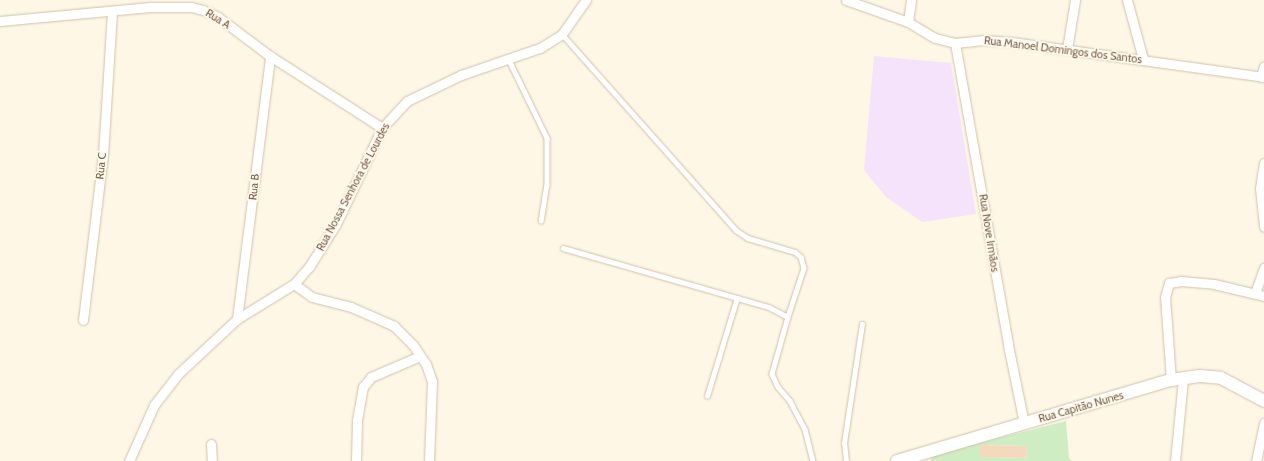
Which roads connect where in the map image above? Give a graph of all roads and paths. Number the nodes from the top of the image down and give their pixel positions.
1 (586, 0) edge
2 (846, 0) edge
3 (911, 0) edge
4 (1075, 0) edge
5 (1128, 0) edge
6 (112, 12) junction
7 (0, 21) edge
8 (908, 22) junction
9 (562, 34) junction
10 (956, 43) junction
11 (1067, 49) junction
12 (270, 56) junction
13 (1143, 59) junction
14 (509, 60) junction
15 (1264, 66) edge
16 (1263, 77) edge
17 (382, 128) junction
18 (1264, 163) edge
19 (1262, 201) edge
20 (541, 221) dead end
21 (1264, 227) edge
22 (563, 248) dead end
23 (1264, 268) edge
24 (294, 284) junction
25 (1260, 294) edge
26 (737, 298) junction
27 (788, 317) junction
28 (237, 319) junction
29 (83, 320) dead end
30 (862, 324) dead end
31 (420, 356) junction
32 (1177, 379) junction
33 (707, 396) dead end
34 (1264, 401) edge
35 (1024, 423) junction
36 (1264, 423) edge
37 (211, 444) dead end
38 (128, 461) edge
39 (212, 461) edge
40 (356, 461) edge
41 (429, 461) edge
42 (813, 461) edge
43 (846, 461) edge
44 (897, 461) edge
45 (1174, 461) edge
46 (1256, 461) edge

1 - 9 street, Rua Nossa Senhora de Lourdes
2 - 8 street, Rua Manoel Domingos dos Santos
3 - 8 street
4 - 11 street
5 - 13 street
6 - 7 street, Rua A
6 - 12 street, Rua A
6 - 29 street, Rua C
8 - 10 street, Rua Manoel Domingos dos Santos
9 - 14 street, Rua Nossa Senhora de Lourdes
9 - 27 lane
10 - 11 street, Rua Manoel Domingos dos Santos
10 - 35 street, Rua Nove Irmãos
11 - 13 street, Rua Manoel Domingos dos Santos
12 - 17 street, Rua A
12 - 28 street, Rua B
13 - 16 street, Rua Manoel Domingos dos Santos
14 - 17 street, Rua Nossa Senhora de Lourdes
14 - 20 lane
15 - 16 street
17 - 24 street, Rua Nossa Senhora de Lourdes
18 - 19 street
19 - 21 street
22 - 26 lane
23 - 25 street
24 - 28 street, Rua Nossa Senhora de Lourdes
24 - 31 street
25 - 32 street
26 - 27 lane
26 - 33 lane
27 - 42 lane
28 - 38 street, Rua Nossa Senhora de Lourdes
30 - 43 lane
31 - 40 street
31 - 41 street
32 - 34 street, Rua Capitão Nunes
32 - 35 street, Rua Capitão Nunes
32 - 45 street
35 - 44 street, Rua Capitão Nunes
36 - 46 street
37 - 39 street

